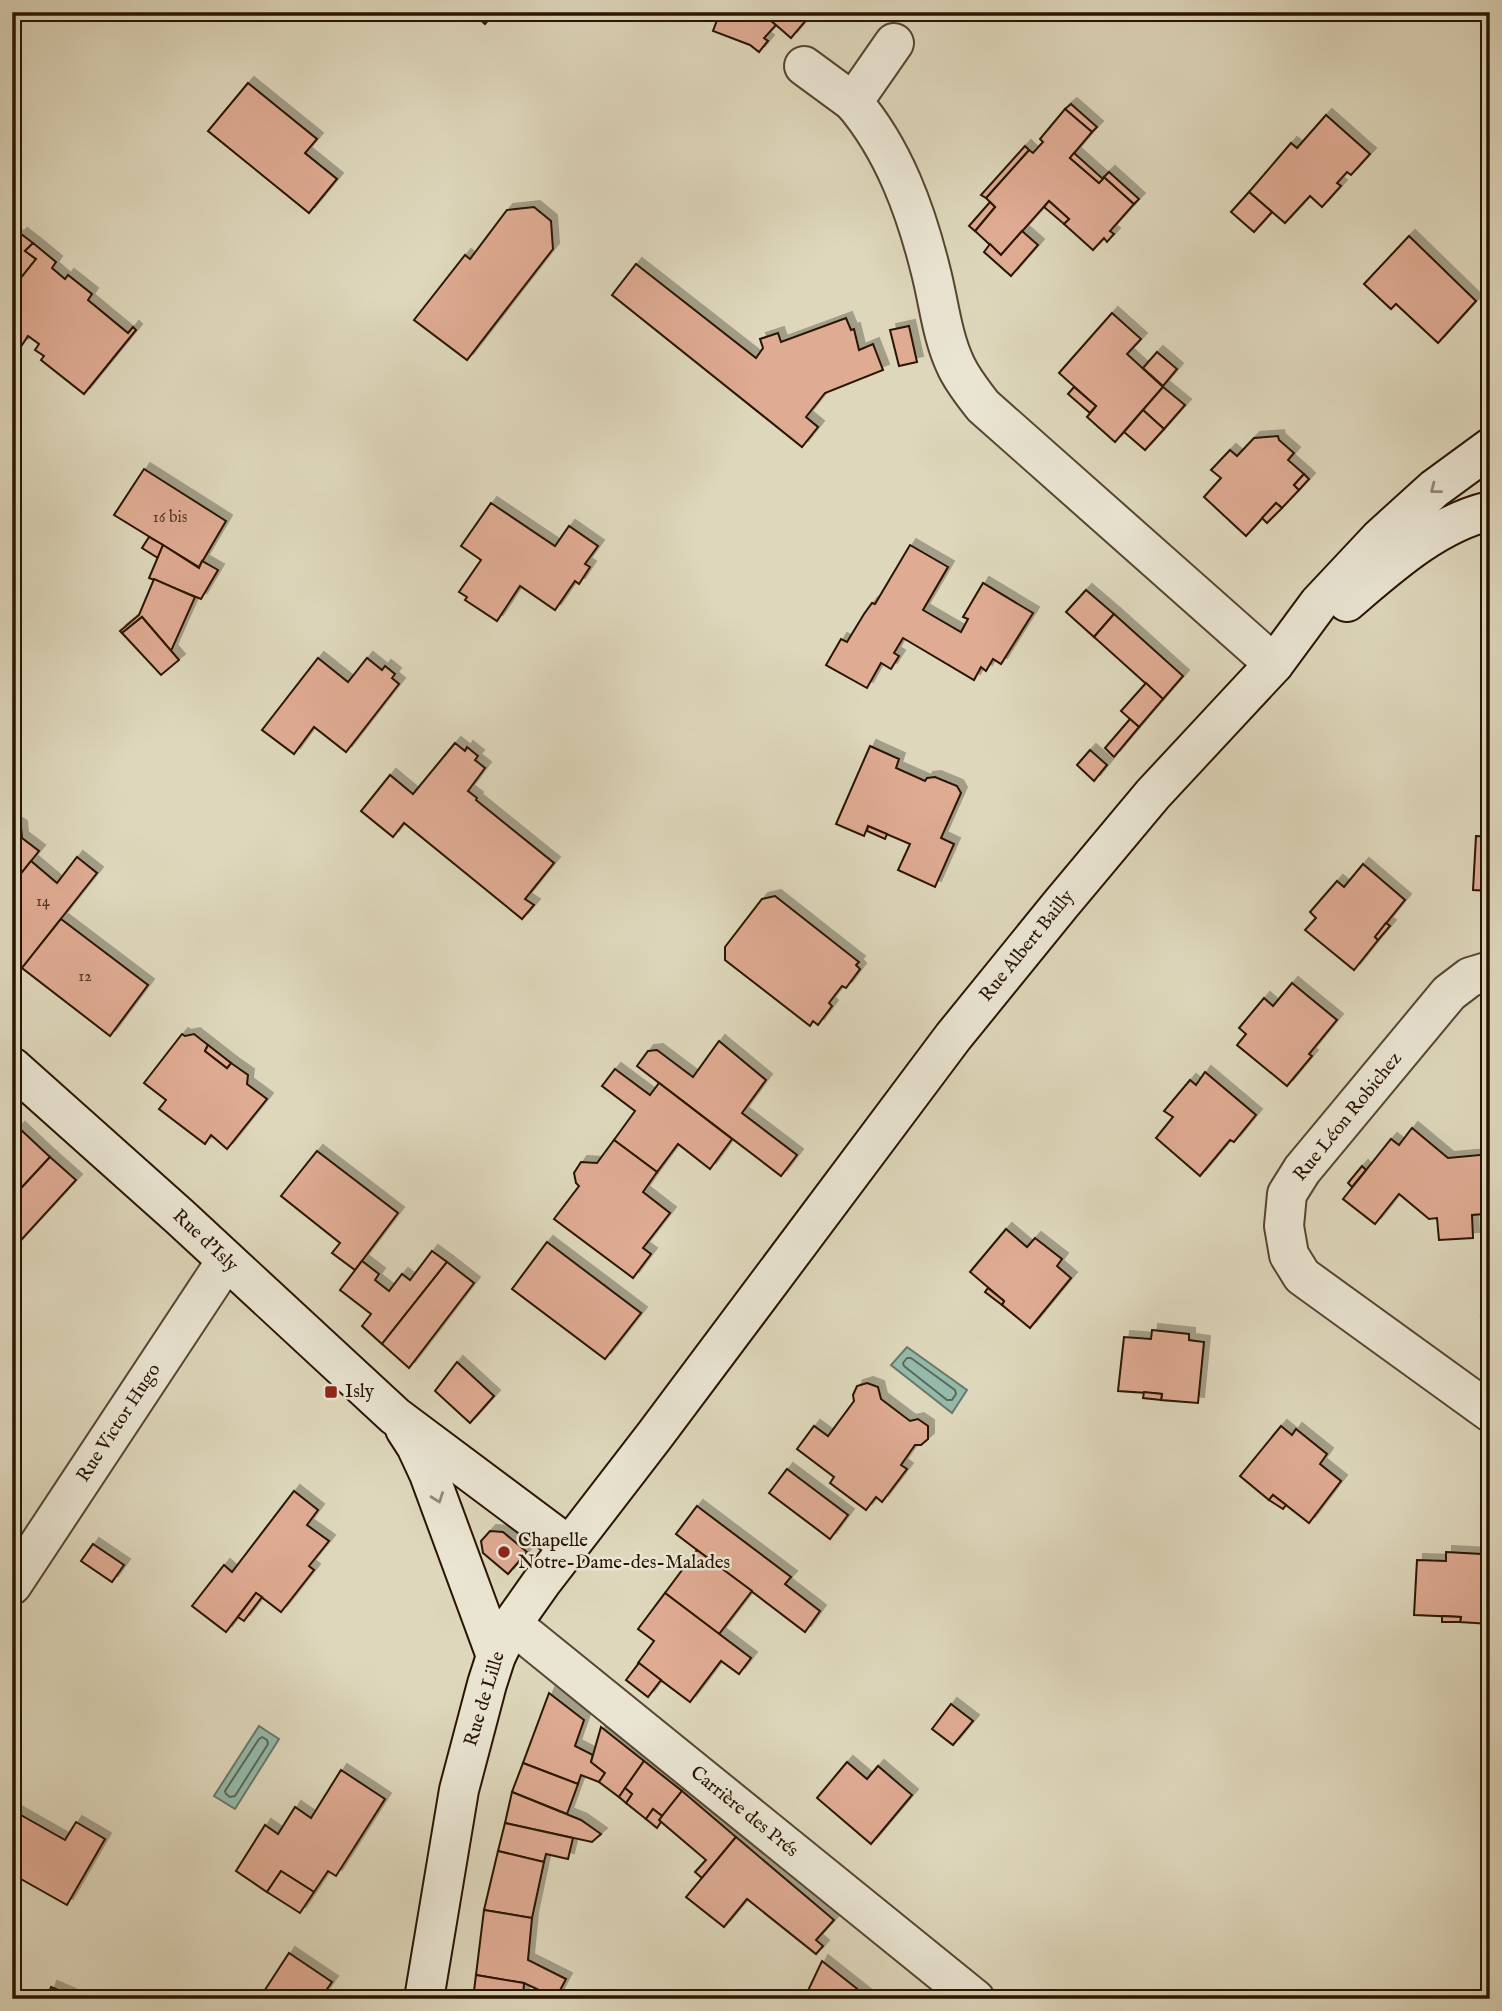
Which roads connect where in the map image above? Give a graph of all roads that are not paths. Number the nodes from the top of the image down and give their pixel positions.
1 (894, 43) dead end
2 (804, 65) dead end
3 (853, 102) junction
4 (1490, 448) edge
5 (1490, 511) edge
6 (1274, 664) junction
7 (1490, 971) edge
8 (12, 1067) edge
9 (799, 1242) joint
10 (226, 1261) junction
11 (1490, 1412) edge
12 (396, 1416) junction
13 (569, 1546) junction
14 (12, 1585) edge
15 (504, 1640) junction
16 (424, 1999) edge
17 (975, 1999) edge

1 - 3 main road
2 - 3 main road
3 - 6 main road
4 -> 6 main road
5 - 6 main road
6 - 9 main road, Rue Albert Bailly
7 - 11 main road, Rue Léon Robichez
8 - 10 main road, Rue d'Isly
9 - 13 main road, Rue de Lille
10 - 12 main road, Rue d'Isly
10 - 14 main road, Rue Victor Hugo
12 - 13 main road, Rue d'Isly
12 -> 15 main road, Rue d'Isly
13 - 15 main road, Rue de Lille
15 - 16 main road, Rue de Lille
15 - 17 main road, Carrière des Prés

